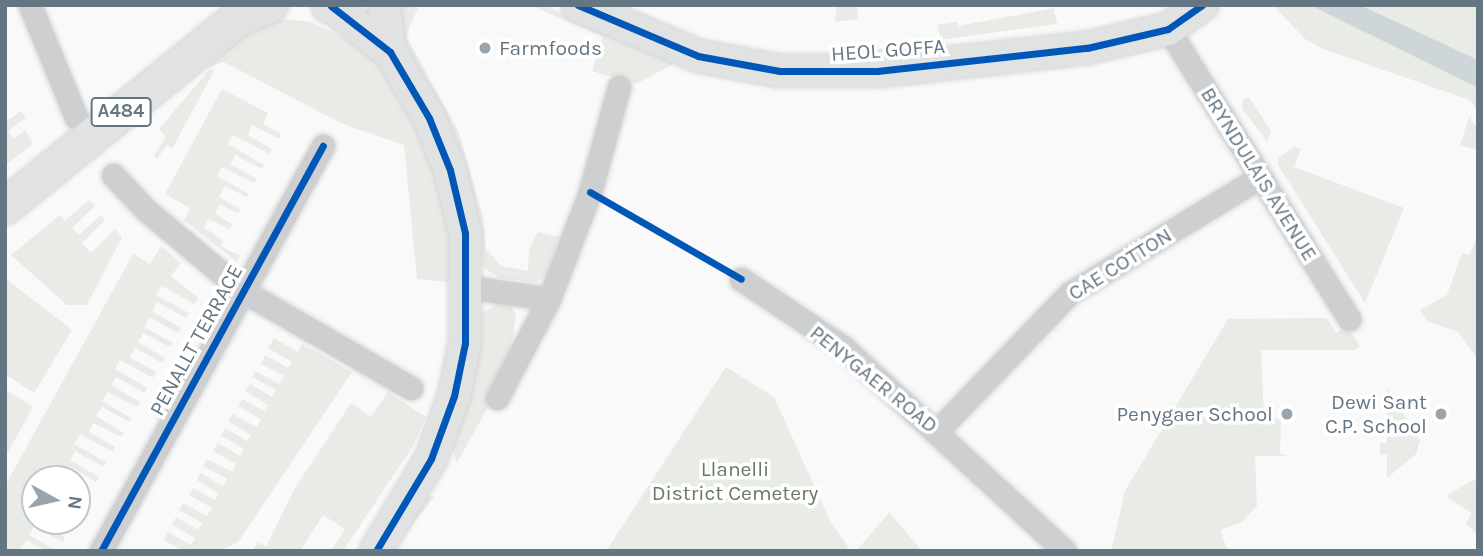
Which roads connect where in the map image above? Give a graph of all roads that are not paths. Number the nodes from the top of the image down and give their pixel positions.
1 (30, 5) edge
2 (270, 5) edge
3 (330, 5) edge
4 (341, 5) edge
5 (384, 5) edge
6 (578, 5) edge
7 (1202, 5) edge
8 (241, 11) edge
9 (611, 12) edge
10 (1168, 29) junction
11 (390, 52) junction
12 (619, 86) dead end
13 (76, 117) dead end
14 (323, 146) dead end
15 (113, 176) dead end
16 (1260, 177) junction
17 (5, 206) edge
18 (741, 279) dead end
19 (468, 287) junction
20 (243, 291) junction
21 (549, 299) junction
22 (1349, 319) dead end
23 (411, 387) dead end
24 (497, 398) dead end
25 (938, 430) junction
26 (101, 551) edge
27 (376, 551) edge
28 (1065, 551) edge

1 - 13 street
2 - 8 main road, A484
3 - 4 main road
3 - 11 street
5 - 11 street
6 - 9 street, HEOL GOFFA
7 - 10 street, HEOL GOFFA
8 - 17 main road, A484
9 - 10 street, HEOL GOFFA
10 - 16 street, BRYNDULAIS AVENUE
11 - 19 street
12 - 21 street
14 - 20 street, PENALLT TERRACE
15 - 20 street
16 - 22 street, BRYNDULAIS AVENUE
16 - 25 street, CAE COTTON
18 - 25 street, PENYGAER ROAD
19 - 21 street
19 - 27 street
20 - 23 street
20 - 26 street, PENALLT TERRACE
21 - 24 street
25 - 28 street, PENYGAER ROAD

